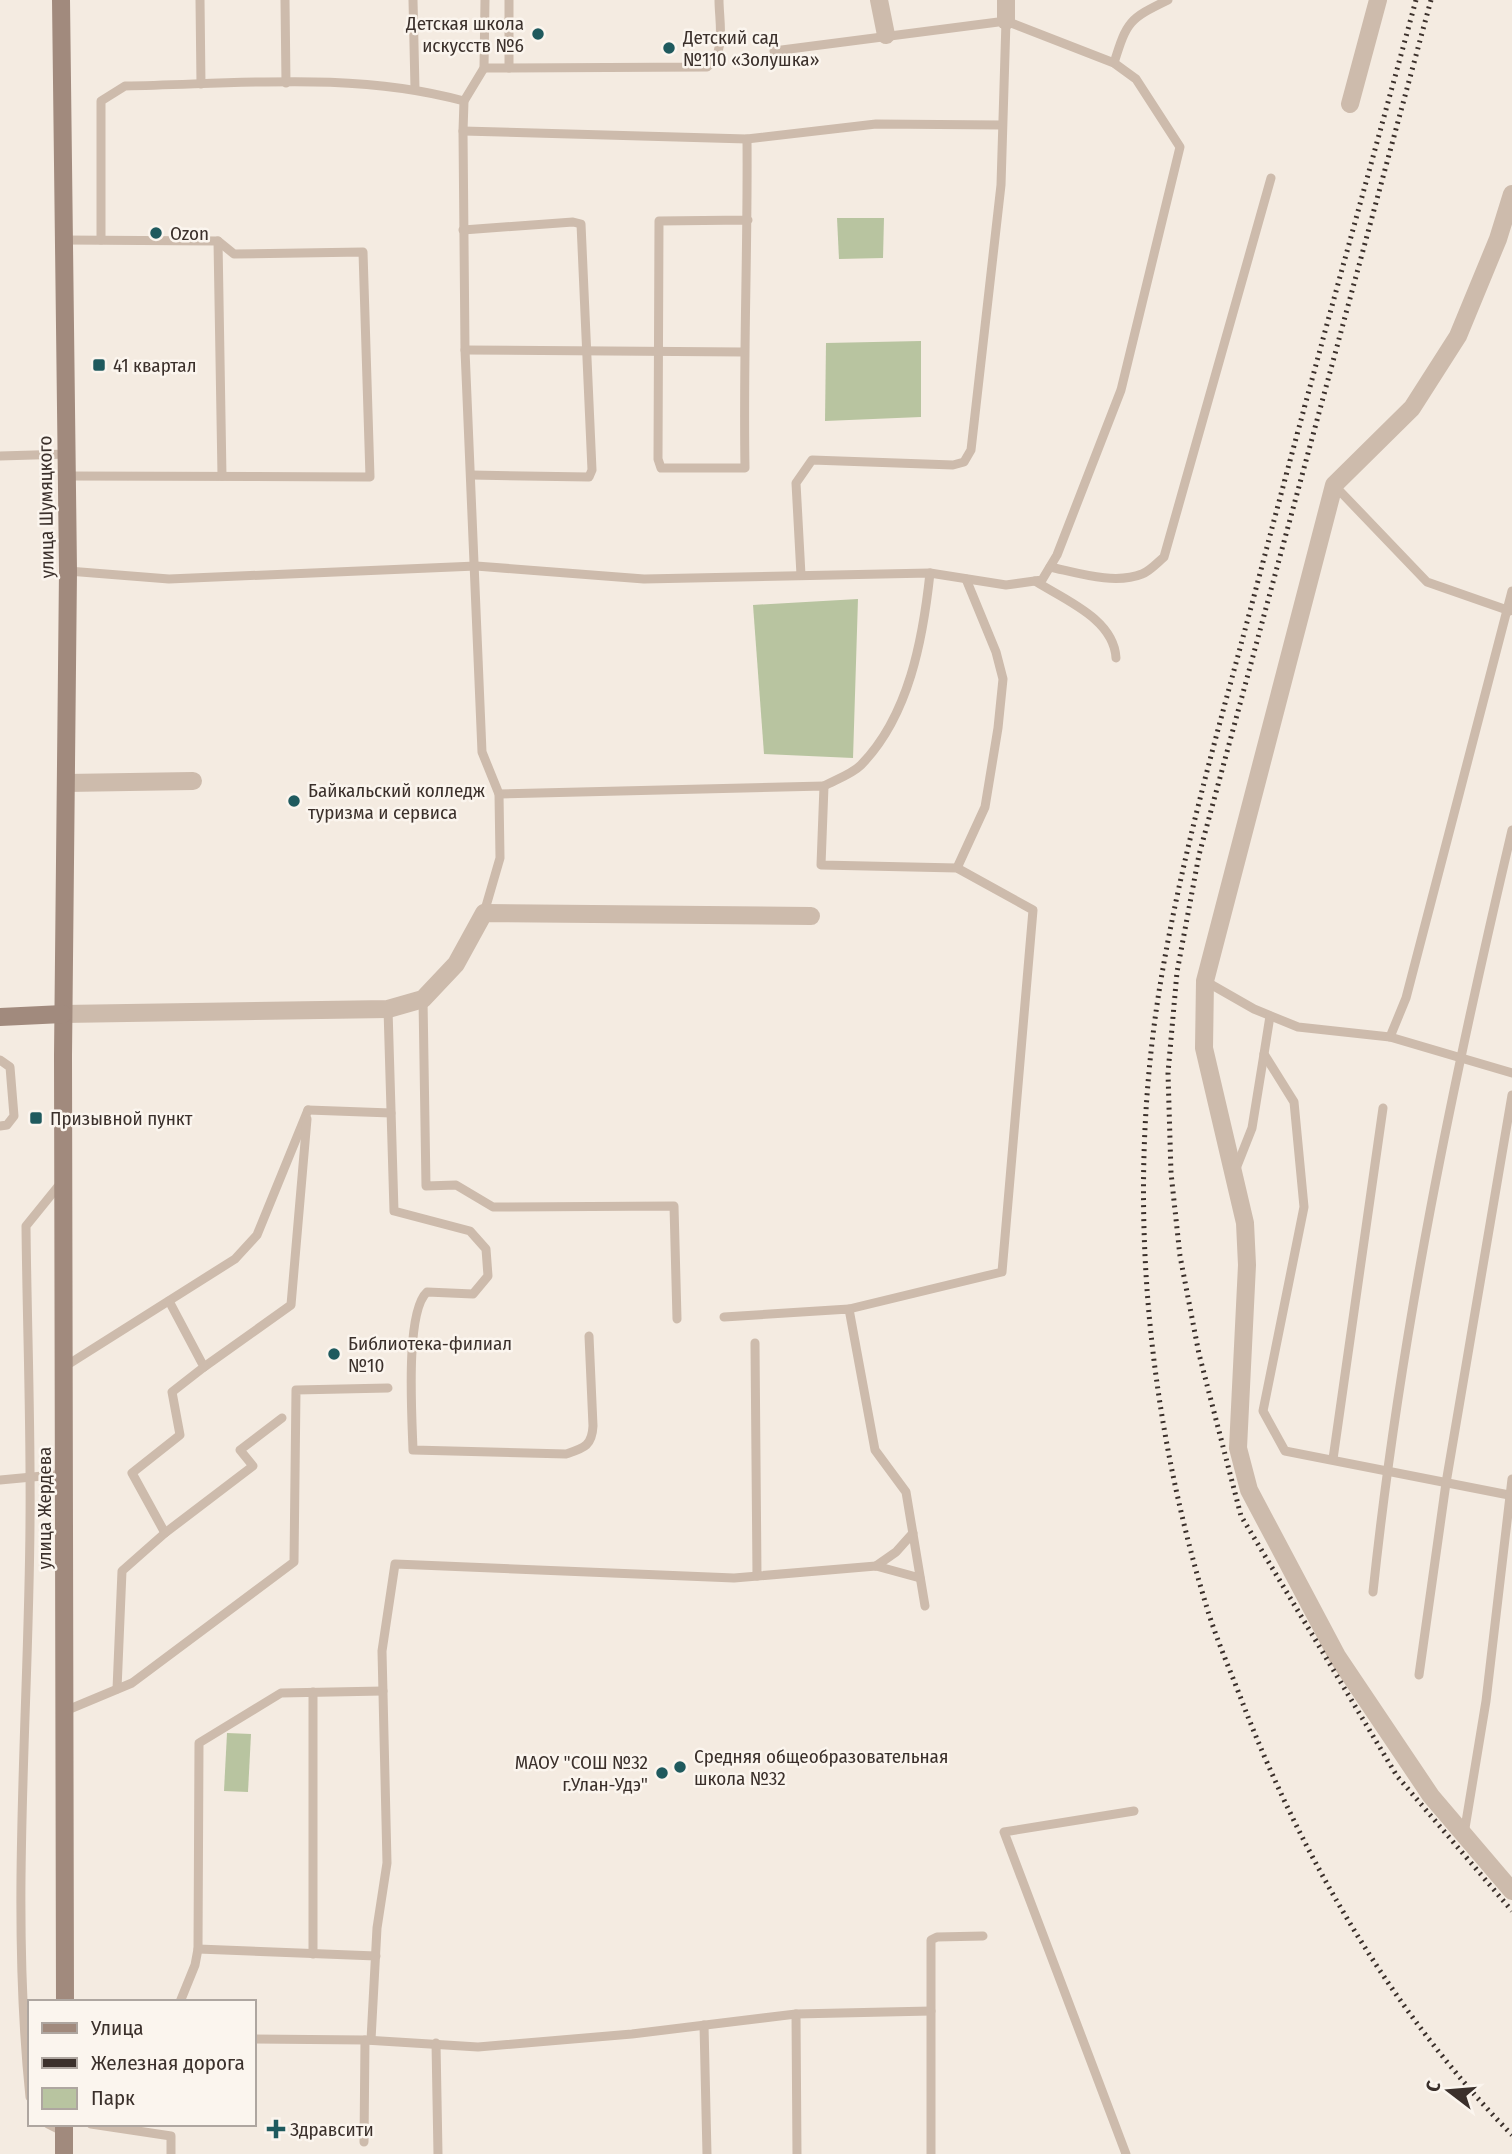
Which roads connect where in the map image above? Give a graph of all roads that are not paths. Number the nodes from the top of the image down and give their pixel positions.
1 (61, 0) edge
2 (200, 0) edge
3 (285, 0) edge
4 (413, 0) edge
5 (485, 0) edge
6 (509, 0) edge
7 (719, 0) edge
8 (879, 0) edge
9 (1006, 0) edge
10 (1168, 0) edge
11 (1378, 0) edge
12 (1006, 21) junction
13 (886, 35) junction
14 (774, 51) dead end
15 (1114, 63) junction
16 (484, 68) junction
17 (509, 68) junction
18 (286, 83) junction
19 (201, 84) junction
20 (415, 89) junction
21 (464, 101) junction
22 (1350, 104) dead end
23 (1002, 125) junction
24 (463, 131) junction
25 (747, 139) junction
26 (1271, 178) dead end
27 (1512, 194) edge
28 (748, 220) junction
29 (463, 230) junction
30 (64, 240) junction
31 (101, 240) junction
32 (218, 241) junction
33 (586, 349) junction
34 (464, 350) junction
35 (658, 351) junction
36 (743, 352) junction
37 (67, 454) junction
38 (0, 456) edge
39 (471, 475) junction
40 (67, 476) junction
41 (222, 476) junction
42 (1334, 485) junction
43 (476, 566) junction
44 (1050, 567) junction
45 (68, 571) junction
46 (930, 573) junction
47 (801, 575) junction
48 (966, 579) junction
49 (1035, 581) junction
50 (1512, 591) edge
51 (1510, 611) edge
52 (1116, 658) dead end
53 (193, 781) dead end
54 (66, 783) junction
55 (824, 786) junction
56 (499, 794) junction
57 (1512, 830) edge
58 (957, 868) junction
59 (484, 913) junction
60 (811, 916) dead end
61 (1205, 981) junction
62 (423, 999) junction
63 (388, 1009) junction
64 (63, 1014) junction
65 (1270, 1016) junction
66 (0, 1017) edge
67 (1390, 1037) junction
68 (1264, 1054) junction
69 (1459, 1057) junction
70 (0, 1060) edge
71 (1512, 1073) edge
72 (1512, 1095) edge
73 (1383, 1108) dead end
74 (308, 1110) junction
75 (391, 1113) junction
76 (0, 1126) edge
77 (1234, 1173) junction
78 (63, 1181) junction
79 (169, 1301) junction
80 (849, 1309) junction
81 (724, 1317) dead end
82 (677, 1319) dead end
83 (589, 1336) dead end
84 (755, 1343) dead end
85 (64, 1367) junction
86 (204, 1367) junction
87 (388, 1388) dead end
88 (282, 1418) dead end
89 (1333, 1459) junction
90 (1386, 1472) junction
91 (65, 1474) junction
92 (29, 1475) junction
93 (1512, 1479) edge
94 (0, 1480) edge
95 (1446, 1483) junction
96 (1509, 1495) junction
97 (913, 1533) junction
98 (165, 1534) junction
99 (876, 1566) junction
100 (757, 1576) junction
101 (920, 1578) junction
102 (1373, 1592) dead end
103 (925, 1606) dead end
104 (1419, 1675) dead end
105 (117, 1689) junction
106 (383, 1691) junction
107 (313, 1692) junction
108 (65, 1711) junction
109 (1134, 1811) dead end
110 (1464, 1836) junction
111 (1512, 1891) edge
112 (983, 1936) dead end
113 (198, 1949) junction
114 (313, 1954) junction
115 (376, 1956) junction
116 (65, 2000) edge
117 (181, 2000) edge
118 (931, 2011) junction
119 (796, 2014) junction
120 (704, 2025) junction
121 (256, 2039) edge
122 (368, 2040) junction
123 (436, 2043) junction
124 (28, 2050) edge
125 (104, 2126) edge
126 (59, 2127) edge
127 (364, 2141) dead end
128 (64, 2154) edge
129 (171, 2154) edge
130 (438, 2154) edge
131 (707, 2154) edge
132 (797, 2154) edge
133 (931, 2154) edge
134 (1126, 2154) edge

1 - 30 main road, улица Шумяцкого
2 - 19 lane
3 - 18 lane
4 - 20 lane
5 - 16 lane
6 - 17 lane
7 - 17 lane
8 - 13 street
9 - 12 street
10 - 15 lane
11 - 22 street
12 - 13 lane
12 - 15 lane
12 - 23 lane
13 - 14 lane
15 - 44 lane
16 - 17 lane
16 - 21 lane
18 - 19 lane
18 - 20 lane
19 - 31 lane
20 - 21 lane
21 - 24 lane
23 - 25 lane
23 - 47 lane
24 - 25 lane
24 - 29 lane
25 - 28 lane
26 - 44 lane
27 - 42 street
28 - 35 lane
28 - 36 lane
29 - 33 lane
29 - 34 lane
30 - 31 lane
30 - 37 main road, улица Шумяцкого
31 - 32 lane
32 - 41 lane
32 - 41 lane
33 - 34 lane
33 - 35 lane
33 - 39 lane
34 - 39 lane
35 - 36 lane
35 - 36 lane
37 - 38 lane
37 - 40 main road, улица Шумяцкого
39 - 43 lane
40 - 41 lane
40 - 45 main road, улица Шумяцкого
42 - 51 lane
42 - 61 street
43 - 45 lane
43 - 47 lane
43 - 56 lane
44 - 49 lane
45 - 54 main road, улица Шумяцкого
46 - 47 lane
46 - 48 lane
46 - 55 lane
48 - 49 lane
48 - 58 lane
49 - 52 lane
50 - 51 lane
51 - 67 lane
53 - 54 street
54 - 64 main road, улица Шумяцкого
55 - 56 lane
55 - 58 lane
56 - 59 lane
57 - 69 lane
58 - 80 lane
59 - 60 street
59 - 62 street
61 - 65 lane
61 - 77 street
62 - 63 street
62 - 82 lane
63 - 64 street
63 - 75 lane
64 - 66 main road
64 - 78 main road, улица Жердева
65 - 67 lane
65 - 68 lane
67 - 69 lane
68 - 77 lane
68 - 89 lane
69 - 71 lane
69 - 90 lane
70 - 76 lane
72 - 95 lane
73 - 89 lane
74 - 75 lane
74 - 79 lane
74 - 86 lane
75 - 83 lane
77 - 110 street
78 - 85 main road, улица Жердева
78 - 92 lane
79 - 85 lane
79 - 86 lane
80 - 81 lane
80 - 97 lane
84 - 100 lane
85 - 91 main road, улица Жердева
86 - 98 lane
87 - 105 lane
88 - 98 lane
89 - 90 lane
90 - 95 lane
90 - 102 lane
91 - 92 lane
91 - 108 main road, улица Жердева
92 - 94 lane
92 - 124 lane
93 - 96 lane
95 - 96 lane
95 - 104 lane
96 - 110 lane
97 - 99 lane
97 - 101 lane
98 - 105 lane
99 - 100 lane
99 - 101 lane
100 - 106 lane
101 - 103 lane
105 - 108 lane
106 - 107 lane
106 - 115 lane
107 - 113 lane
107 - 114 lane
108 - 116 main road, улица Жердева
109 - 134 lane
110 - 111 street
112 - 118 lane
113 - 114 lane
113 - 117 lane
114 - 115 lane
115 - 122 lane
118 - 119 lane
118 - 133 lane
119 - 120 lane
119 - 132 lane
120 - 123 lane
120 - 131 lane
121 - 122 lane
122 - 123 lane
122 - 127 lane
123 - 130 lane
125 - 129 lane
126 - 128 main road

